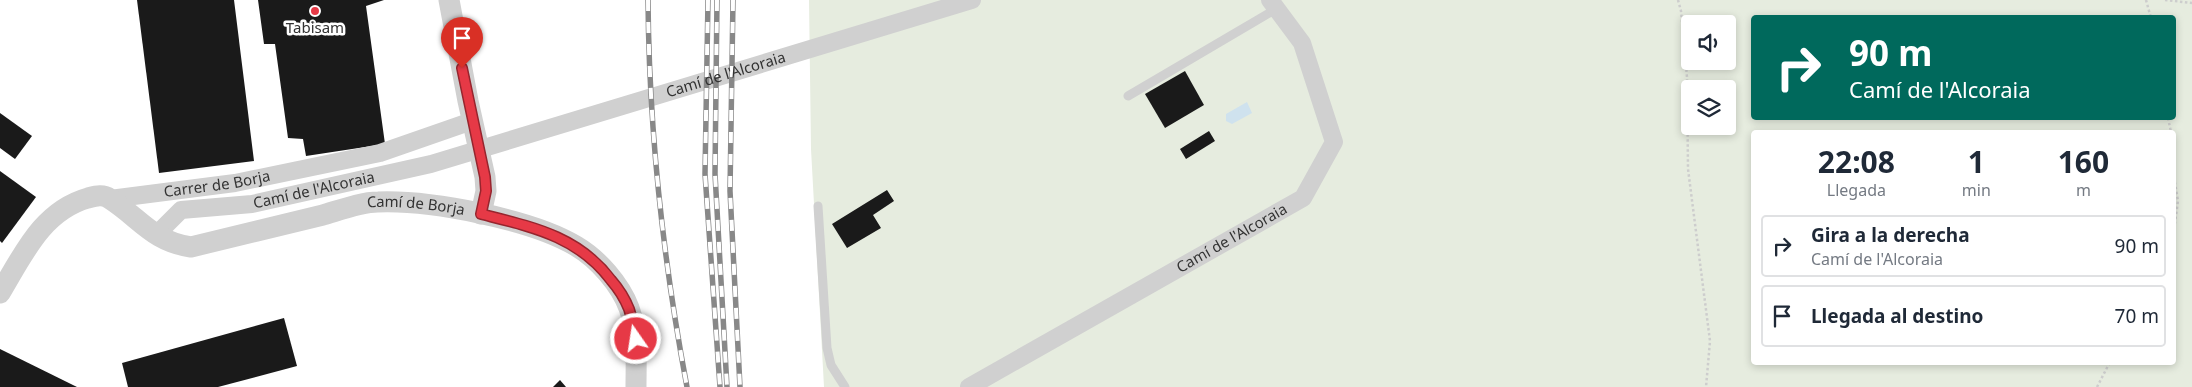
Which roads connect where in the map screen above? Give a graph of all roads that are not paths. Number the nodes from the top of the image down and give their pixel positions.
1 (449, 0) edge
2 (972, 0) edge
3 (1273, 4) edge
4 (1128, 96) dead end
5 (472, 121) junction
6 (110, 199) junction
7 (818, 206) dead end
8 (481, 214) junction
9 (156, 235) junction
10 (0, 293) edge
11 (636, 387) edge
12 (845, 387) edge
13 (969, 387) edge

1 - 5 street
2 - 9 street, Camí de l'Alcoraia
3 - 4 lane
3 - 13 street, Camí de l'Alcoraia
5 - 6 street, Carrer de Borja
5 - 8 street
6 - 9 street, Camí de Borja
6 - 10 street, Carrer de Borja
7 - 12 lane
8 - 9 street, Camí de Borja
8 - 11 street, Camí de Borja

